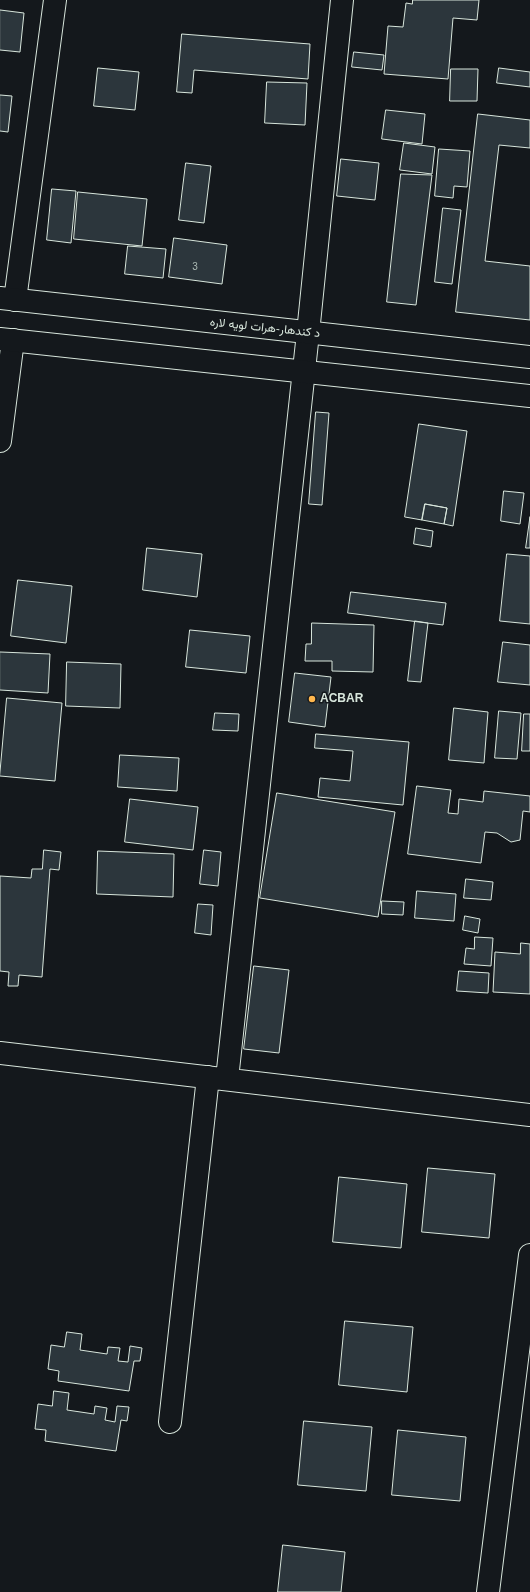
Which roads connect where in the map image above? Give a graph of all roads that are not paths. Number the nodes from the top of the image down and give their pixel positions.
1 (56, 0) edge
2 (342, 0) edge
3 (16, 300) edge
4 (308, 333) junction
5 (6, 340) edge
6 (530, 357) edge
7 (304, 372) junction
8 (530, 396) edge
9 (0, 441) edge
10 (0, 1053) edge
11 (217, 1078) junction
12 (530, 1115) edge
13 (530, 1255) edge
14 (170, 1422) dead end
15 (488, 1592) edge

1 - 3 main road
2 - 4 main road
3 - 4 main road, د کندهار-هرات لويه لاره
4 - 6 main road, د کندهار-هرات لويه لاره
4 - 7 main road
5 - 7 main road
5 - 9 main road
7 - 8 main road
7 - 11 main road
10 - 11 main road
11 - 12 main road
11 - 14 main road
13 - 15 main road

